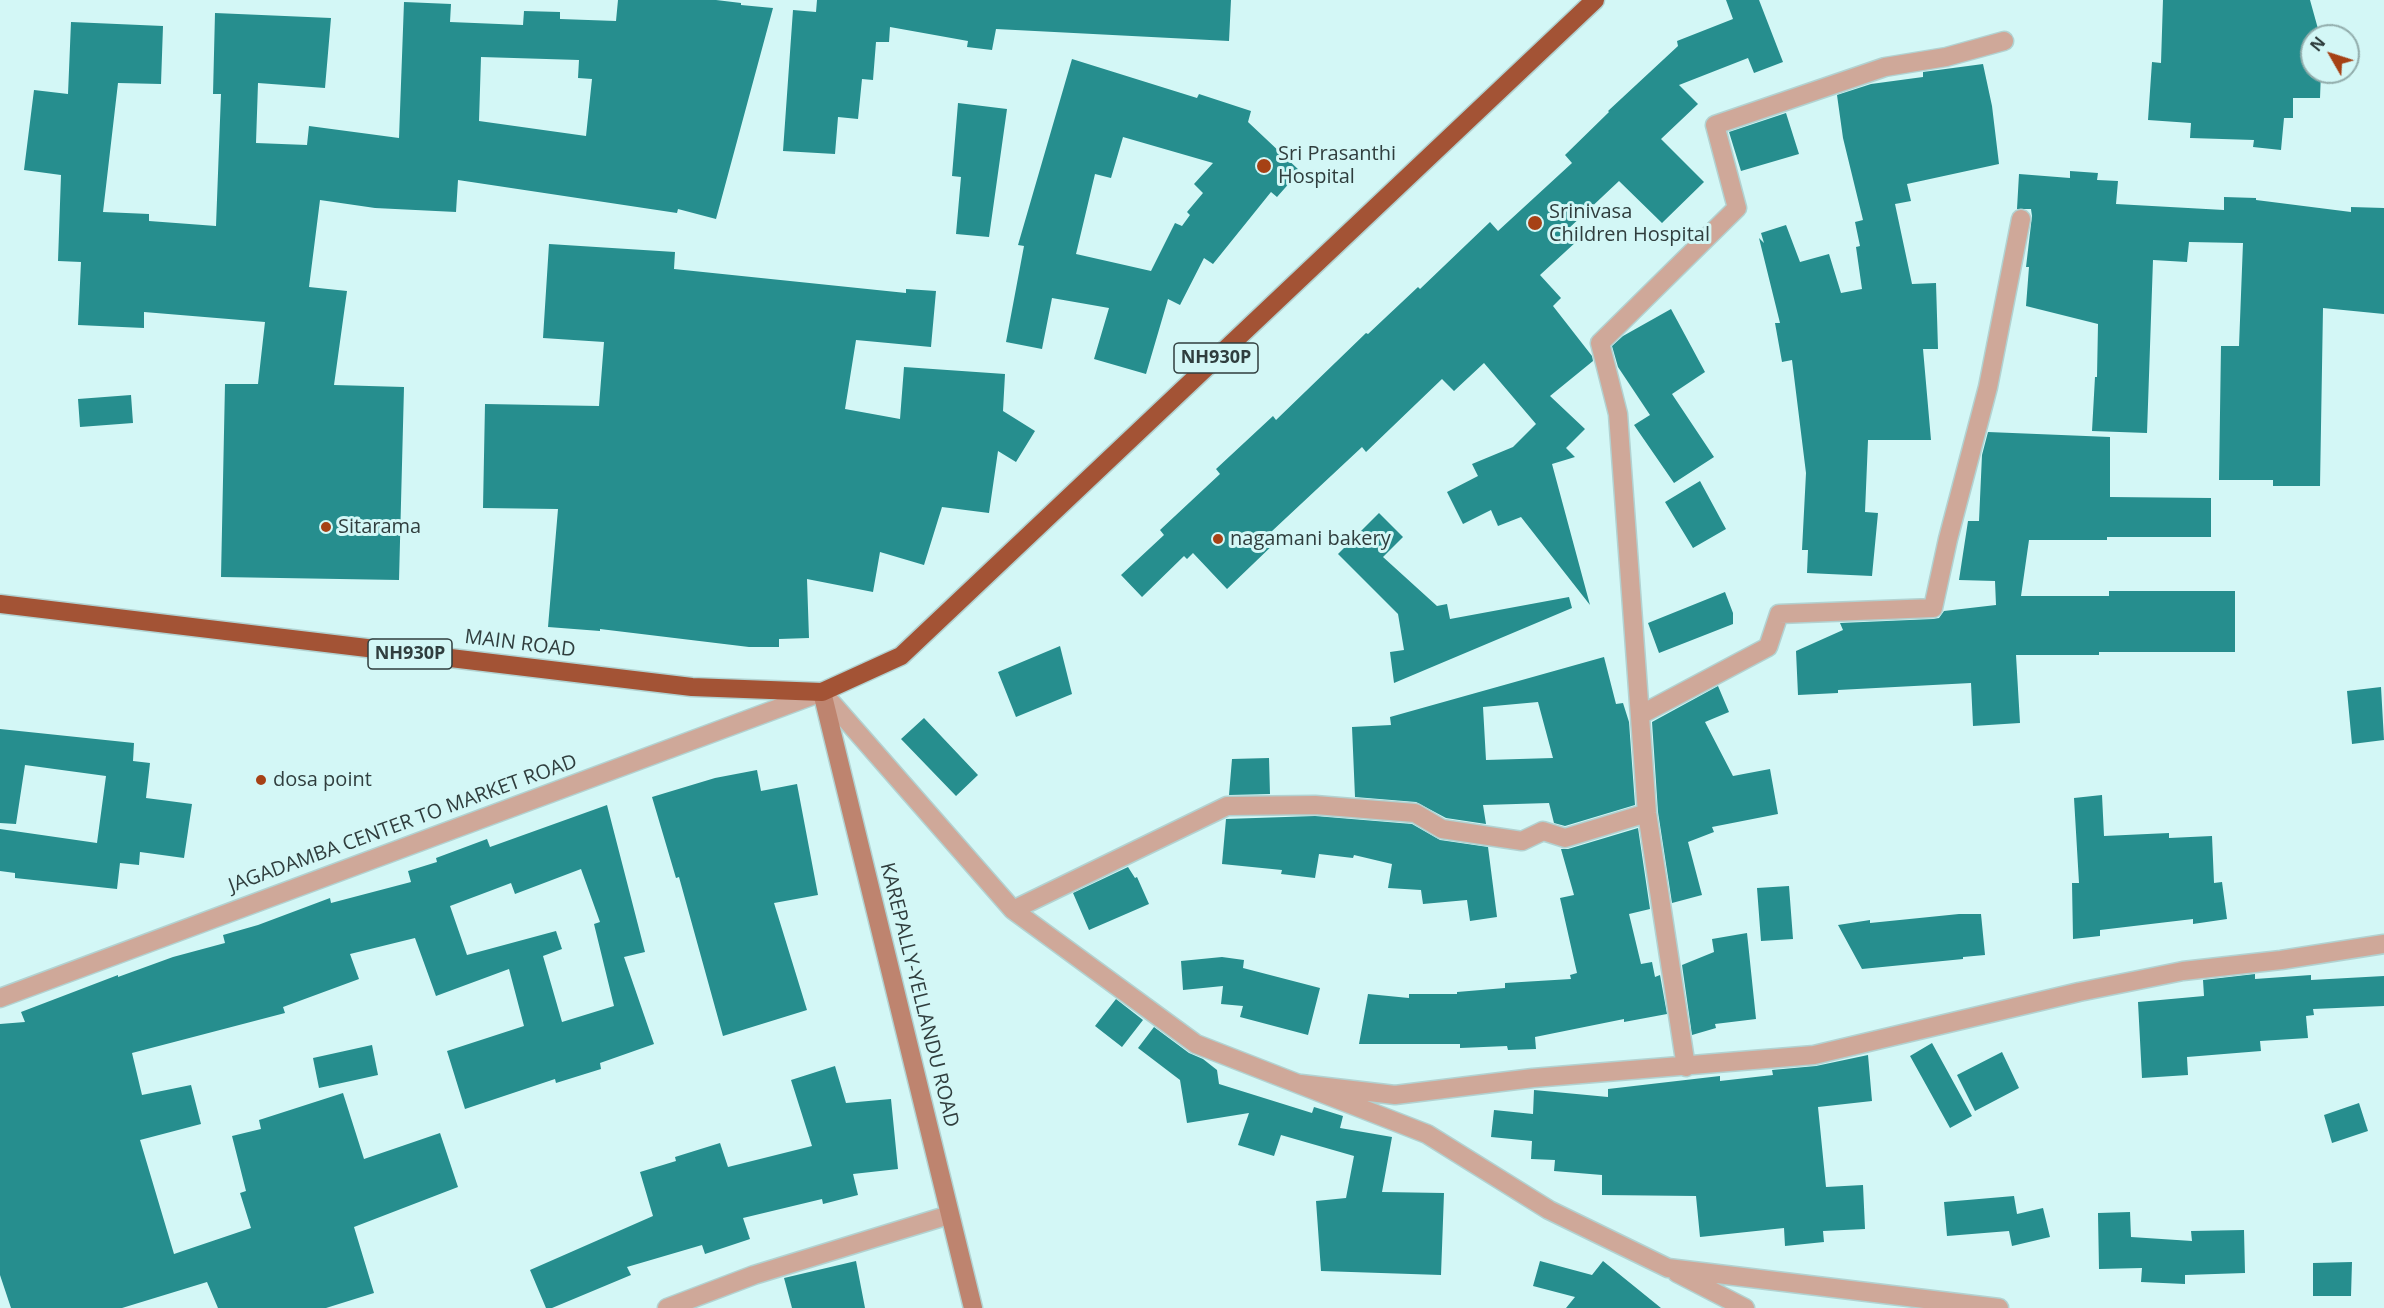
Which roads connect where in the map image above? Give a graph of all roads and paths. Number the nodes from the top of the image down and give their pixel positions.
1 (1595, 0) edge
2 (2004, 41) dead end
3 (2021, 219) dead end
4 (0, 604) edge
5 (822, 692) junction
6 (1642, 714) junction
7 (1647, 813) junction
8 (1013, 910) junction
9 (2384, 944) edge
10 (0, 998) edge
11 (1686, 1067) junction
12 (1301, 1084) junction
13 (949, 1215) junction
14 (1668, 1268) junction
15 (667, 1308) edge
16 (973, 1308) edge
17 (1745, 1308) edge
18 (1999, 1308) edge

1 - 5 highway, NH930P
2 - 6 street
3 - 6 street
4 - 5 highway, MAIN ROAD / NH930P
5 - 8 street
5 - 10 street, JAGADAMBA CENTER TO MARKET ROAD
5 - 13 street, KAREPALLY-YELLANDU ROAD
6 - 7 street
7 - 8 street
7 - 11 street
8 - 12 street
9 - 11 street
11 - 12 street
12 - 14 street
13 - 15 street
13 - 16 street, KAREPALLY-YELLANDU ROAD
14 - 17 street
14 - 18 street

